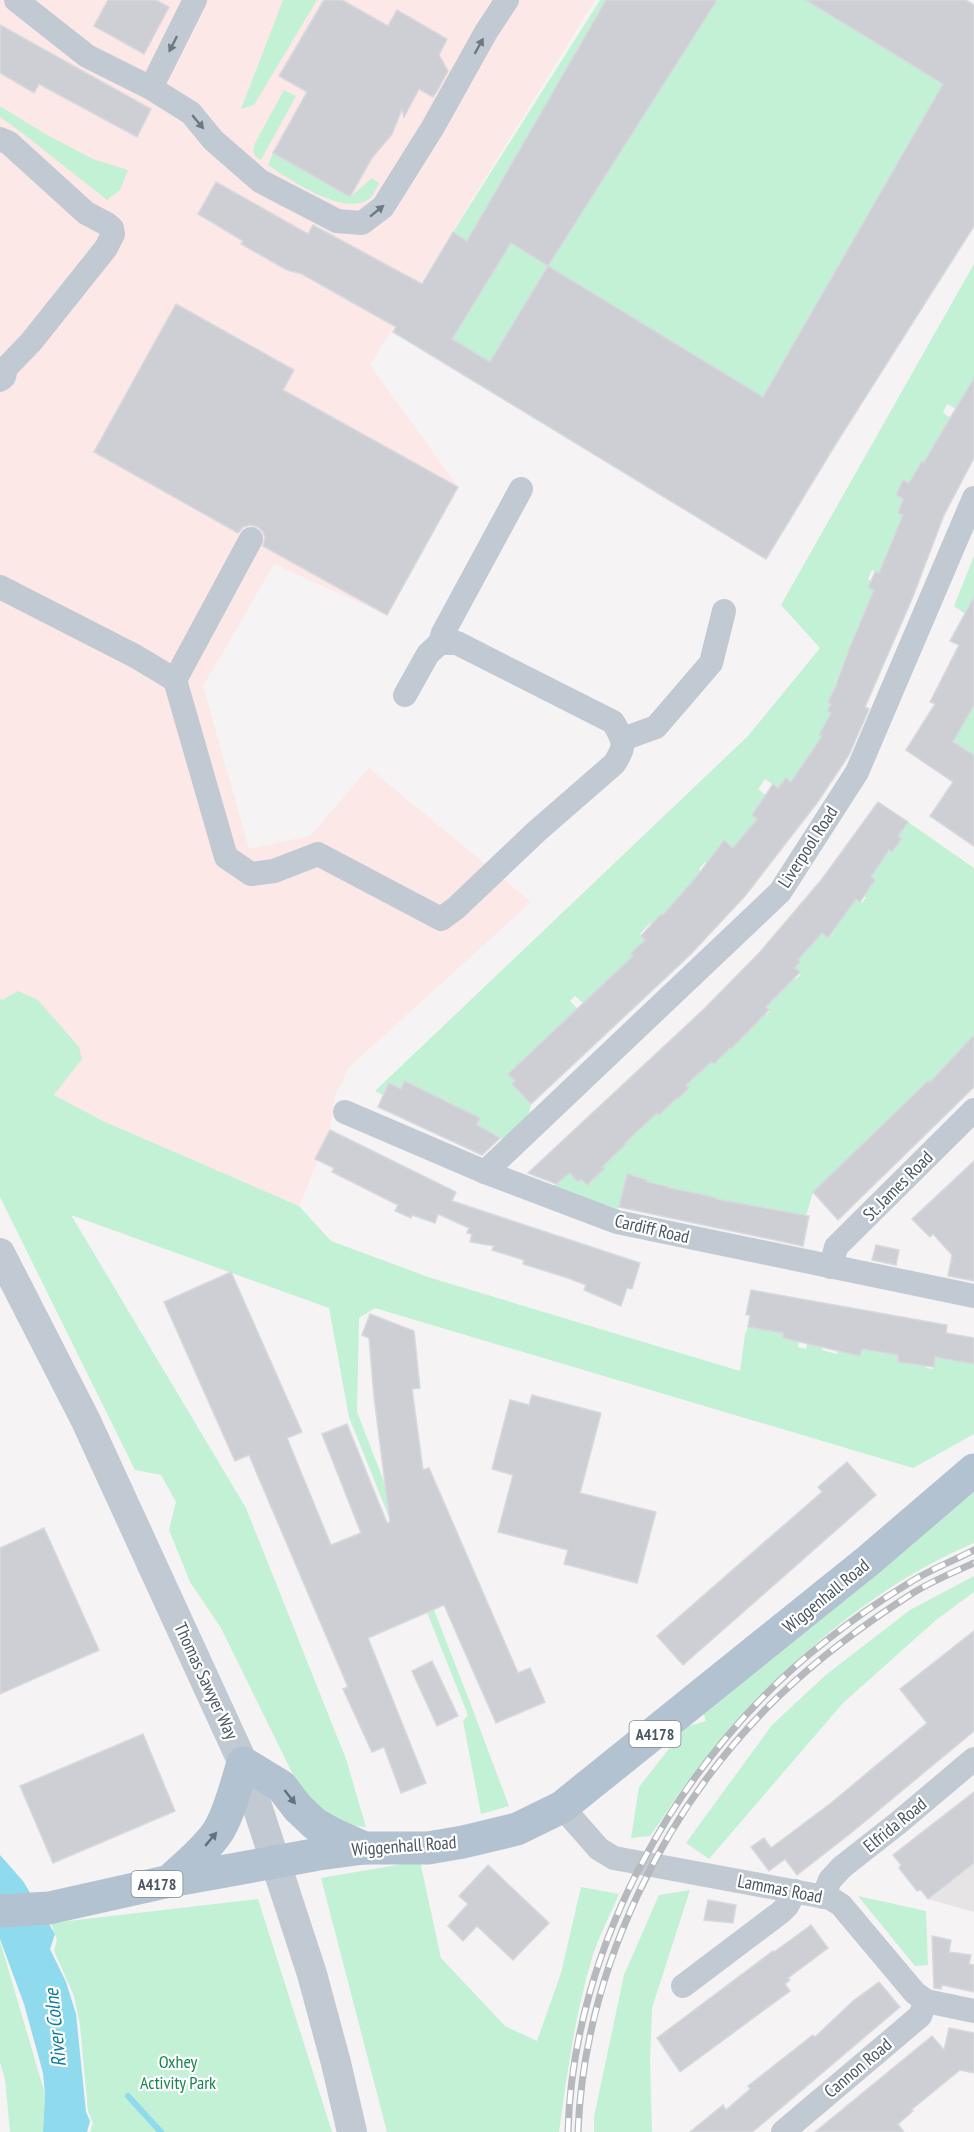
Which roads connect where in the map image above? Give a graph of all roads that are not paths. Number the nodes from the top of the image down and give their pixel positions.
1 (16, 0) edge
2 (195, 0) edge
3 (507, 0) edge
4 (151, 88) junction
5 (0, 139) edge
6 (0, 380) edge
7 (521, 489) dead end
8 (974, 498) edge
9 (251, 540) dead end
10 (0, 587) edge
11 (724, 611) dead end
12 (440, 643) junction
13 (174, 680) junction
14 (405, 695) dead end
15 (623, 739) junction
16 (974, 1110) edge
17 (345, 1112) dead end
18 (484, 1172) junction
19 (0, 1253) edge
20 (831, 1267) junction
21 (974, 1296) edge
22 (974, 1470) edge
23 (974, 1759) edge
24 (243, 1763) junction
25 (562, 1808) junction
26 (364, 1848) junction
27 (274, 1862) junction
28 (170, 1881) junction
29 (795, 1891) junction
30 (823, 1897) junction
31 (0, 1911) edge
32 (683, 1986) dead end
33 (926, 2001) junction
34 (974, 2011) edge
35 (352, 2132) edge
36 (783, 2132) edge

1 - 4 street
2 -> 4 street
4 -> 3 street
5 - 6 street
7 - 12 street
8 - 18 street, Liverpool Road
9 - 13 street
10 - 13 street
11 - 15 street
12 - 14 street
12 - 15 street
13 - 15 street
16 - 20 street, St. James Road
17 - 18 street, Cardiff Road
18 - 20 street, Cardiff Road
19 - 24 street, Thomas Sawyer Way
20 - 21 street, Cardiff Road
22 - 25 main road, Wiggenhall Road / A4178
23 - 30 street, Elfrida Road
24 -> 26 main road
24 - 27 street, Thomas Sawyer Way
28 -> 24 main road
25 - 26 main road, Wiggenhall Road / A4178
25 - 29 street, Lammas Road
26 - 27 main road, Wiggenhall Road / A4178
27 - 28 main road, Wiggenhall Road / A4178
27 - 35 street, Thomas Sawyer Way
28 - 31 main road, Wiggenhall Road / A4178
29 - 30 street, Lammas Road
29 - 32 street
30 - 33 street, Lammas Road
33 - 34 street
33 - 36 street, Cannon Road

